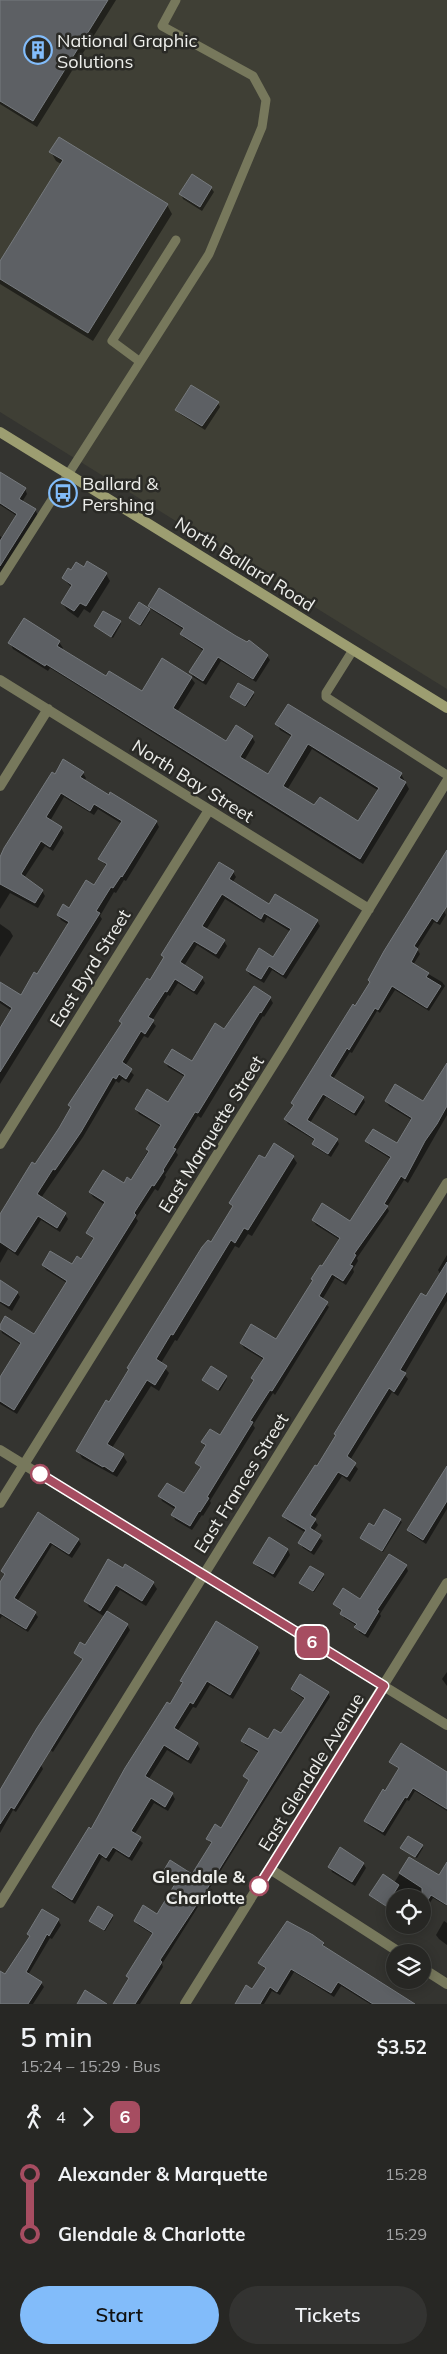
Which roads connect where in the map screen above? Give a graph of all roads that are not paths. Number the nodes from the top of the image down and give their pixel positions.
1 (176, 0) edge
2 (176, 240) dead end
3 (139, 362) junction
4 (0, 432) edge
5 (67, 474) junction
6 (0, 581) edge
7 (353, 650) junction
8 (0, 680) edge
9 (447, 708) edge
10 (48, 709) junction
11 (447, 775) edge
12 (447, 781) edge
13 (0, 786) edge
14 (209, 810) junction
15 (368, 909) junction
16 (0, 1144) edge
17 (447, 1183) edge
18 (0, 1450) edge
19 (24, 1464) junction
20 (0, 1503) edge
21 (203, 1574) junction
22 (447, 1583) edge
23 (384, 1686) junction
24 (447, 1725) edge
25 (270, 1869) junction
26 (0, 1903) edge
27 (387, 1944) edge
28 (431, 1974) edge
29 (447, 1984) edge
30 (186, 2004) edge

1 - 3 lane
2 - 3 lane
3 - 5 lane
4 - 5 main road, North Ballard Road
5 - 6 lane
5 - 7 main road, North Ballard Road
7 - 9 main road, North Ballard Road
7 - 11 lane
8 - 10 street, North Bay Street
10 - 13 street
10 - 14 street, North Bay Street
12 - 15 street, East Marquette Street
14 - 15 street, North Bay Street
14 - 16 street, East Byrd Street
15 - 19 street, East Marquette Street
17 - 21 street, East Frances Street
18 - 19 street
19 - 20 street, East Marquette Street
19 - 21 street
21 - 23 street
21 - 26 street, East Frances Street
22 - 23 street, East Glendale Avenue
23 - 24 street
23 - 25 street, East Glendale Avenue
25 - 27 street
25 - 30 street, East Glendale Avenue
28 - 29 street

